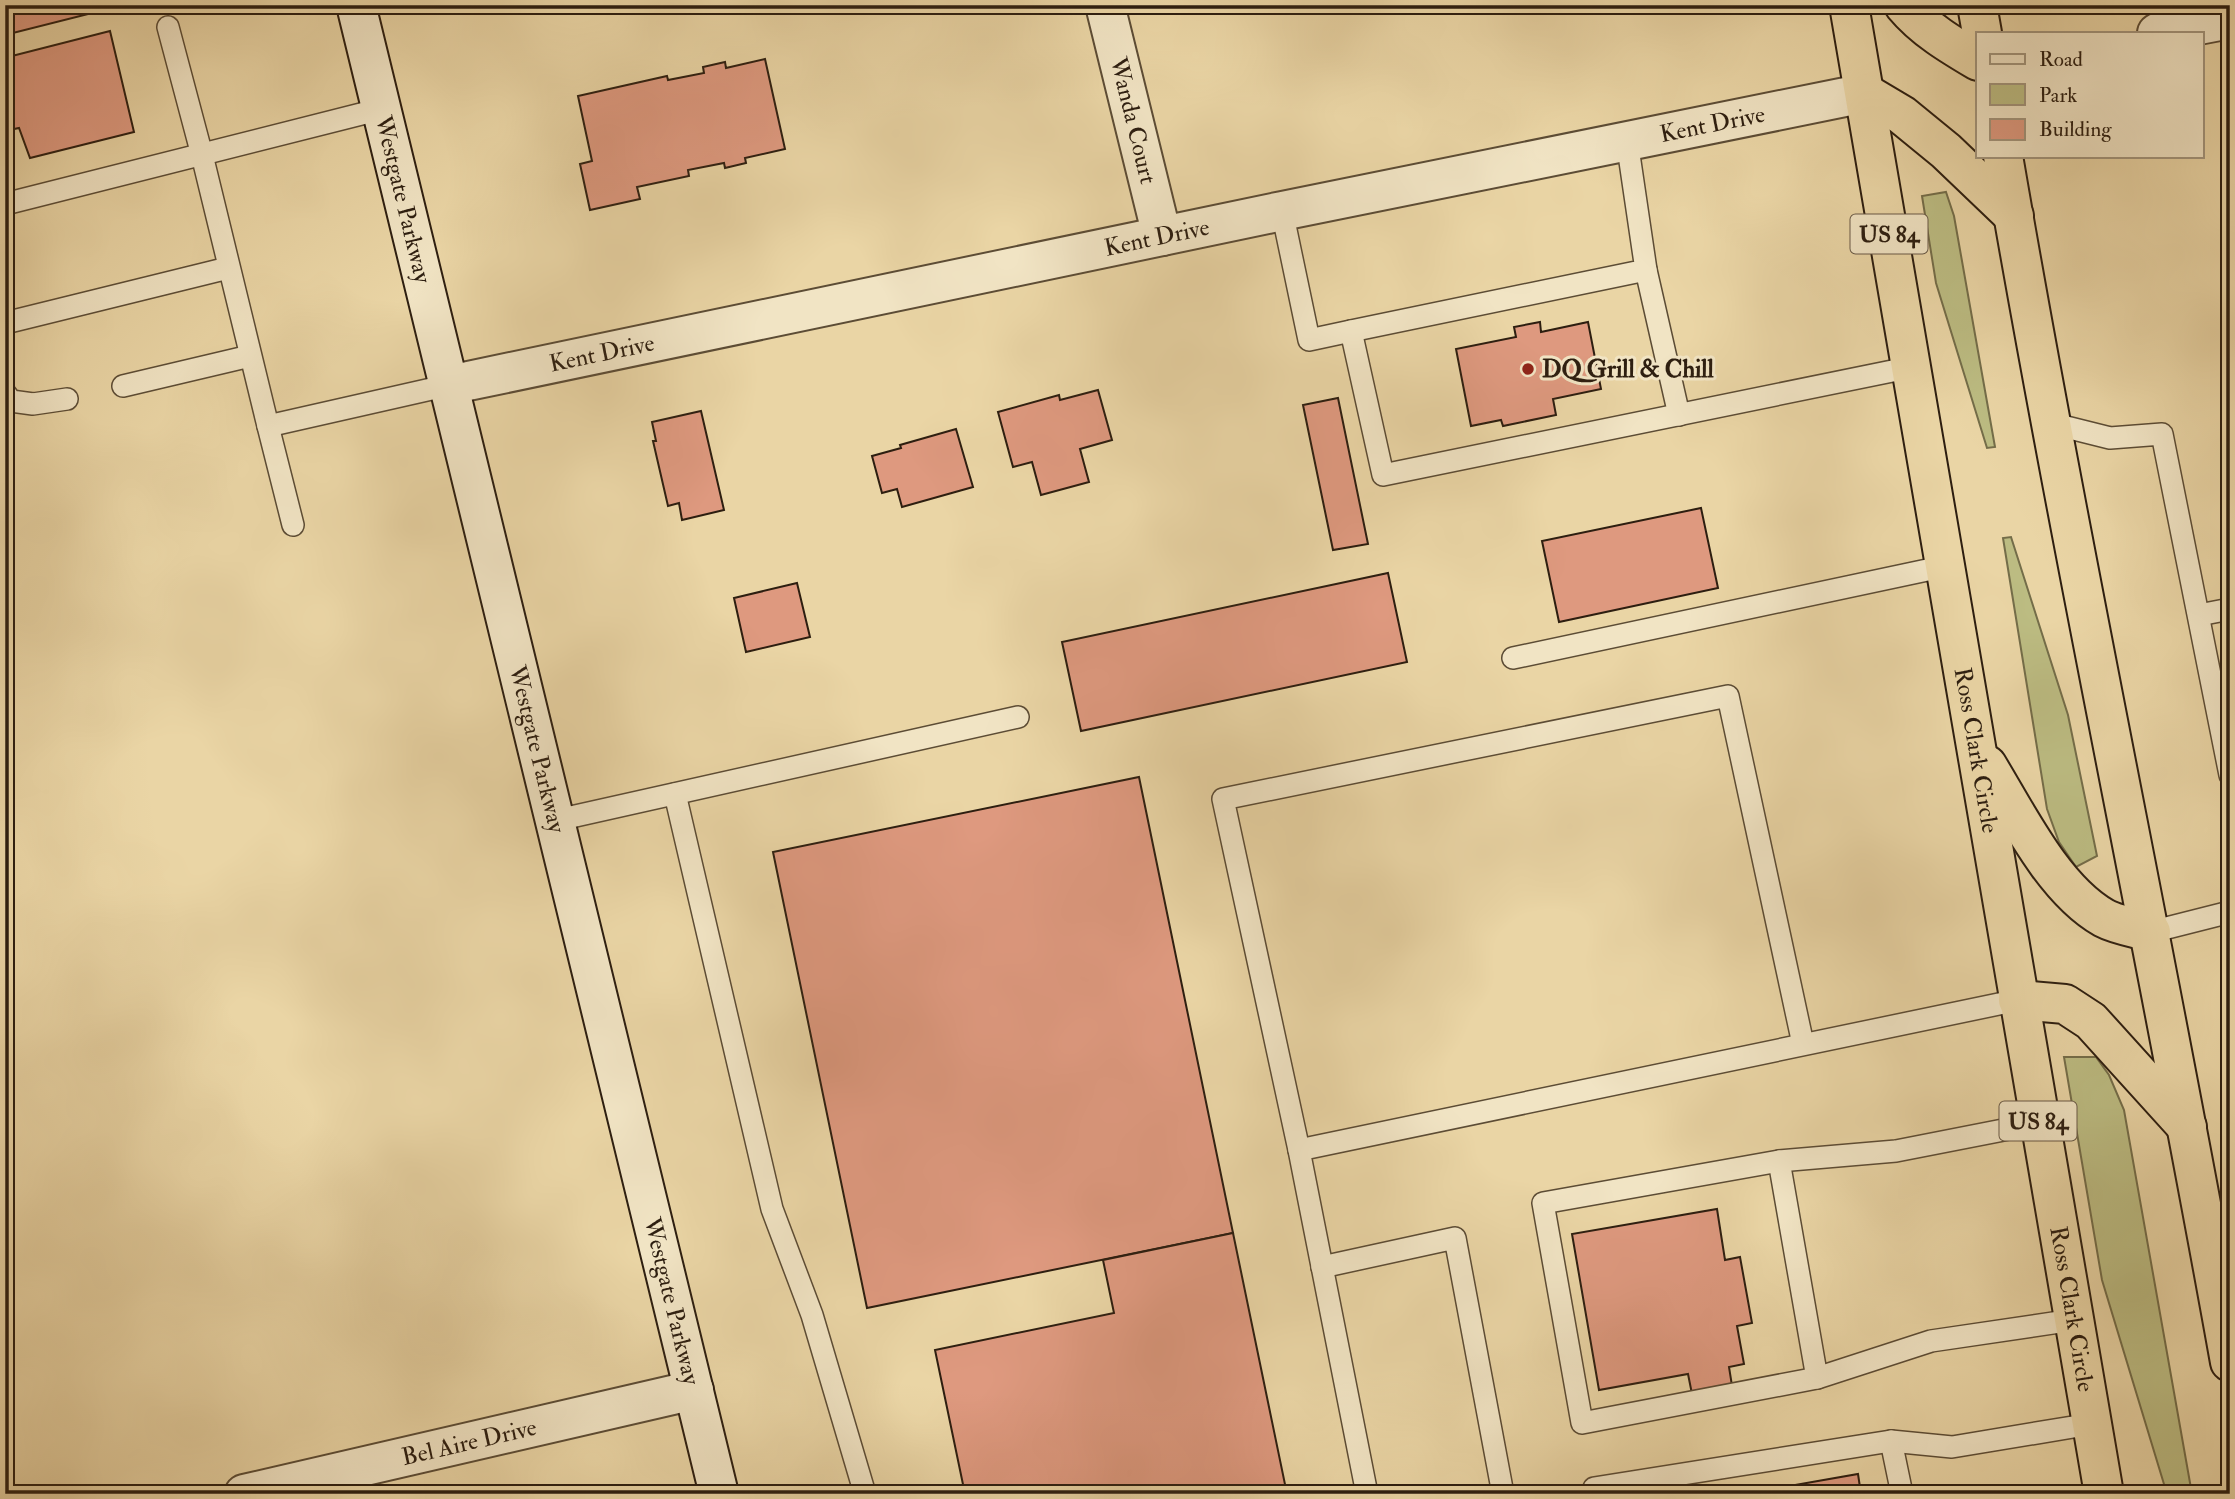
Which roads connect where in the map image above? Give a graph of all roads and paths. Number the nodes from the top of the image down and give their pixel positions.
1 (356, 5) edge
2 (1105, 5) edge
3 (1849, 5) edge
4 (1904, 5) edge
5 (1977, 5) edge
6 (2230, 19) edge
7 (168, 27) dead end
8 (1982, 32) edge
9 (2162, 32) edge
10 (1976, 60) edge
11 (1865, 93) junction
12 (380, 109) junction
13 (1627, 141) junction
14 (202, 155) junction
15 (2003, 158) edge
16 (5, 204) edge
17 (1282, 211) junction
18 (2014, 216) junction
19 (1162, 236) junction
20 (228, 268) junction
21 (1646, 270) junction
22 (5, 323) edge
23 (1351, 331) junction
24 (250, 356) junction
25 (1912, 367) junction
26 (449, 385) junction
27 (123, 386) dead end
28 (5, 393) edge
29 (67, 399) dead end
30 (1679, 415) junction
31 (2050, 423) junction
32 (268, 426) junction
33 (293, 525) dead end
34 (1946, 566) junction
35 (2230, 609) edge
36 (2199, 615) junction
37 (1513, 658) dead end
38 (1018, 718) dead end
39 (1976, 748) junction
40 (2230, 775) edge
41 (675, 794) junction
42 (553, 821) junction
43 (2230, 912) edge
44 (2151, 932) junction
45 (2018, 1000) junction
46 (1802, 1044) junction
47 (2039, 1123) junction
48 (2188, 1129) junction
49 (1299, 1150) junction
50 (1779, 1161) junction
51 (1322, 1267) junction
52 (2073, 1320) junction
53 (2230, 1362) edge
54 (1817, 1378) junction
55 (694, 1390) junction
56 (2091, 1424) junction
57 (1891, 1441) junction
58 (244, 1494) edge
59 (719, 1494) edge
60 (865, 1494) edge
61 (1367, 1494) edge
62 (1503, 1494) edge
63 (1595, 1494) edge
64 (1902, 1494) edge
65 (2104, 1494) edge

1 - 12 street, Westgate Parkway
2 - 19 street, Wanda Court
3 - 11 highway, Ross Clark Circle / US 84
4 - 10 highway
5 - 8 highway
6 - 9 street
7 - 14 lane
11 - 13 street, Kent Drive
11 - 18 highway
11 - 25 highway, Ross Clark Circle / US 84
12 - 14 lane
12 - 26 street, Westgate Parkway
13 - 17 street, Kent Drive
13 - 21 lane
14 - 16 lane
14 - 20 lane
15 - 18 highway
17 - 19 street, Kent Drive
17 - 23 lane
18 - 31 highway
19 - 26 street, Kent Drive
20 - 22 lane
20 - 24 lane
21 - 23 lane
21 - 30 lane
23 - 30 lane
24 - 27 lane
24 - 32 lane
25 - 30 lane
25 - 34 highway, Ross Clark Circle / US 84
26 - 32 lane
26 - 42 street, Westgate Parkway
28 - 29 lane
31 - 36 lane
31 - 44 highway
32 - 33 lane
34 - 37 lane
34 - 39 highway, Ross Clark Circle / US 84
35 - 36 lane
36 - 40 lane
38 - 41 lane
39 - 44 highway
39 - 45 highway, Ross Clark Circle / US 84
41 - 42 lane
41 - 60 lane
42 - 55 street, Westgate Parkway
43 - 44 lane
44 - 48 highway
45 - 46 lane
45 - 47 highway, Ross Clark Circle / US 84
45 - 48 highway
46 - 49 lane
46 - 49 lane
47 - 50 lane
47 - 52 highway, Ross Clark Circle / US 84
48 - 53 highway
49 - 51 lane
50 - 54 lane
50 - 54 lane
51 - 61 lane
51 - 62 lane
52 - 54 lane
52 - 56 highway, Ross Clark Circle / US 84
55 - 58 street, Bel Aire Drive
55 - 59 street, Westgate Parkway
56 - 57 lane
56 - 65 highway, Ross Clark Circle / US 84
57 - 63 lane
57 - 64 lane

